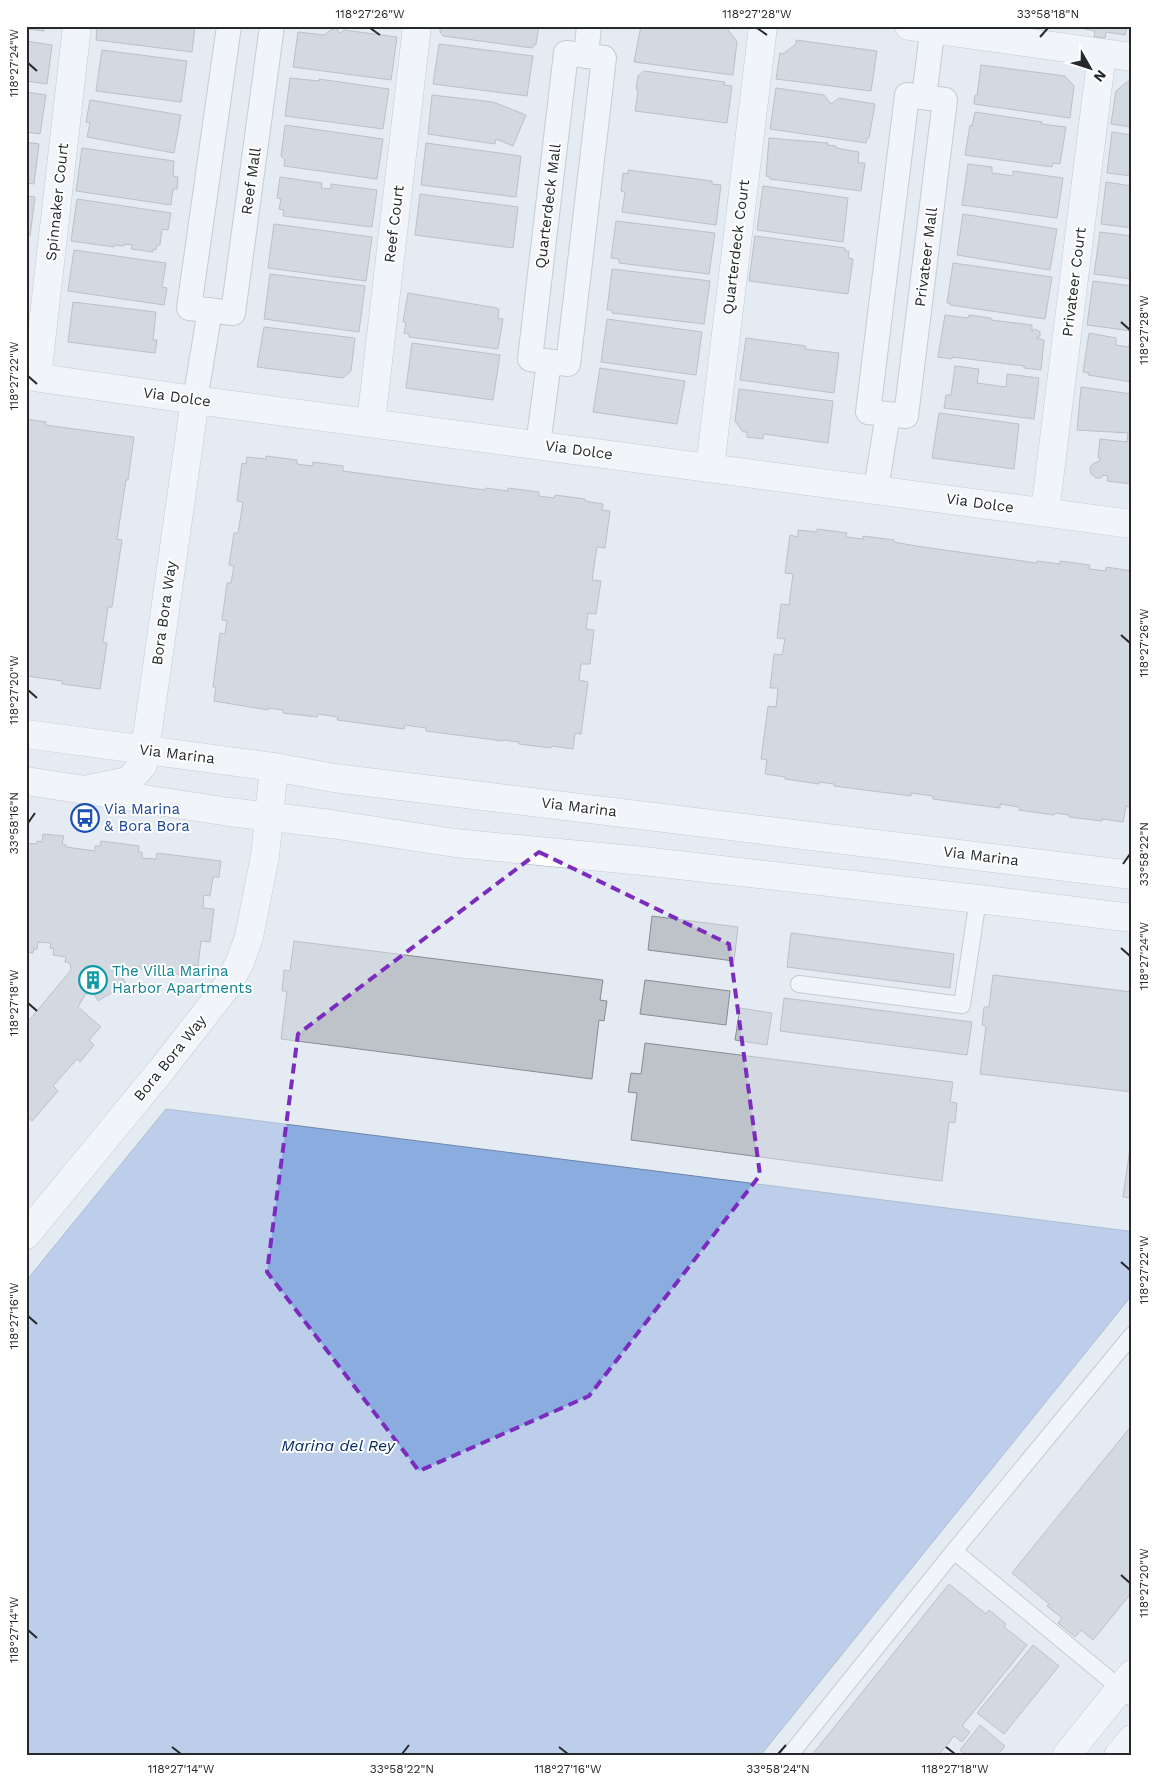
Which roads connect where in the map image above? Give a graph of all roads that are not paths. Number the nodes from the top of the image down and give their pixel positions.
1 (77, 26) edge
2 (229, 26) edge
3 (272, 26) edge
4 (417, 26) edge
5 (589, 26) edge
6 (763, 26) edge
7 (925, 27) edge
8 (1102, 53) junction
9 (586, 56) junction
10 (1132, 57) edge
11 (924, 97) junction
12 (210, 310) junction
13 (550, 362) junction
14 (32, 377) edge
15 (195, 400) junction
16 (888, 414) junction
17 (371, 422) junction
18 (538, 445) junction
19 (710, 467) junction
20 (876, 489) junction
21 (1045, 512) junction
22 (1132, 524) edge
23 (26, 734) edge
24 (145, 750) junction
25 (274, 766) junction
26 (26, 781) edge
27 (89, 789) junction
28 (269, 816) junction
29 (1132, 874) edge
30 (978, 899) junction
31 (1132, 918) edge
32 (799, 984) dead end
33 (26, 1235) edge
34 (1132, 1335) edge
35 (954, 1551) junction
36 (1128, 1687) edge
37 (1132, 1739) edge
38 (789, 1756) edge
39 (1066, 1756) edge
40 (1118, 1756) edge

1 - 14 street, Spinnaker Court
2 - 12 street, Reef Mall
3 - 12 street, Reef Mall
4 - 17 street, Reef Court
5 - 9 street
6 - 19 street, Quarterdeck Court
7 - 8 street
7 - 11 street
8 - 10 street
8 - 21 street, Privateer Court
9 - 13 street
9 - 13 street, Quarterdeck Mall
11 - 16 street
11 - 16 street, Privateer Mall
12 - 15 street
13 - 18 street
14 - 15 street, Via Dolce
15 - 17 street, Via Dolce
15 - 24 street, Bora Bora Way
16 - 20 street
17 - 18 street, Via Dolce
18 - 19 street, Via Dolce
19 - 20 street, Via Dolce
20 - 21 street, Via Dolce
21 - 22 street, Via Dolce
23 - 24 street, Via Marina
24 - 25 street, Via Marina
24 - 27 street, Bora Bora Way
25 - 28 street, Bora Bora Way
25 - 29 street, Via Marina
26 - 27 street
27 - 28 street
28 - 30 street
28 - 33 street, Bora Bora Way
30 - 31 street
30 - 32 lane
34 - 35 lane
35 - 36 lane
35 - 38 lane
36 - 39 street
37 - 40 street

